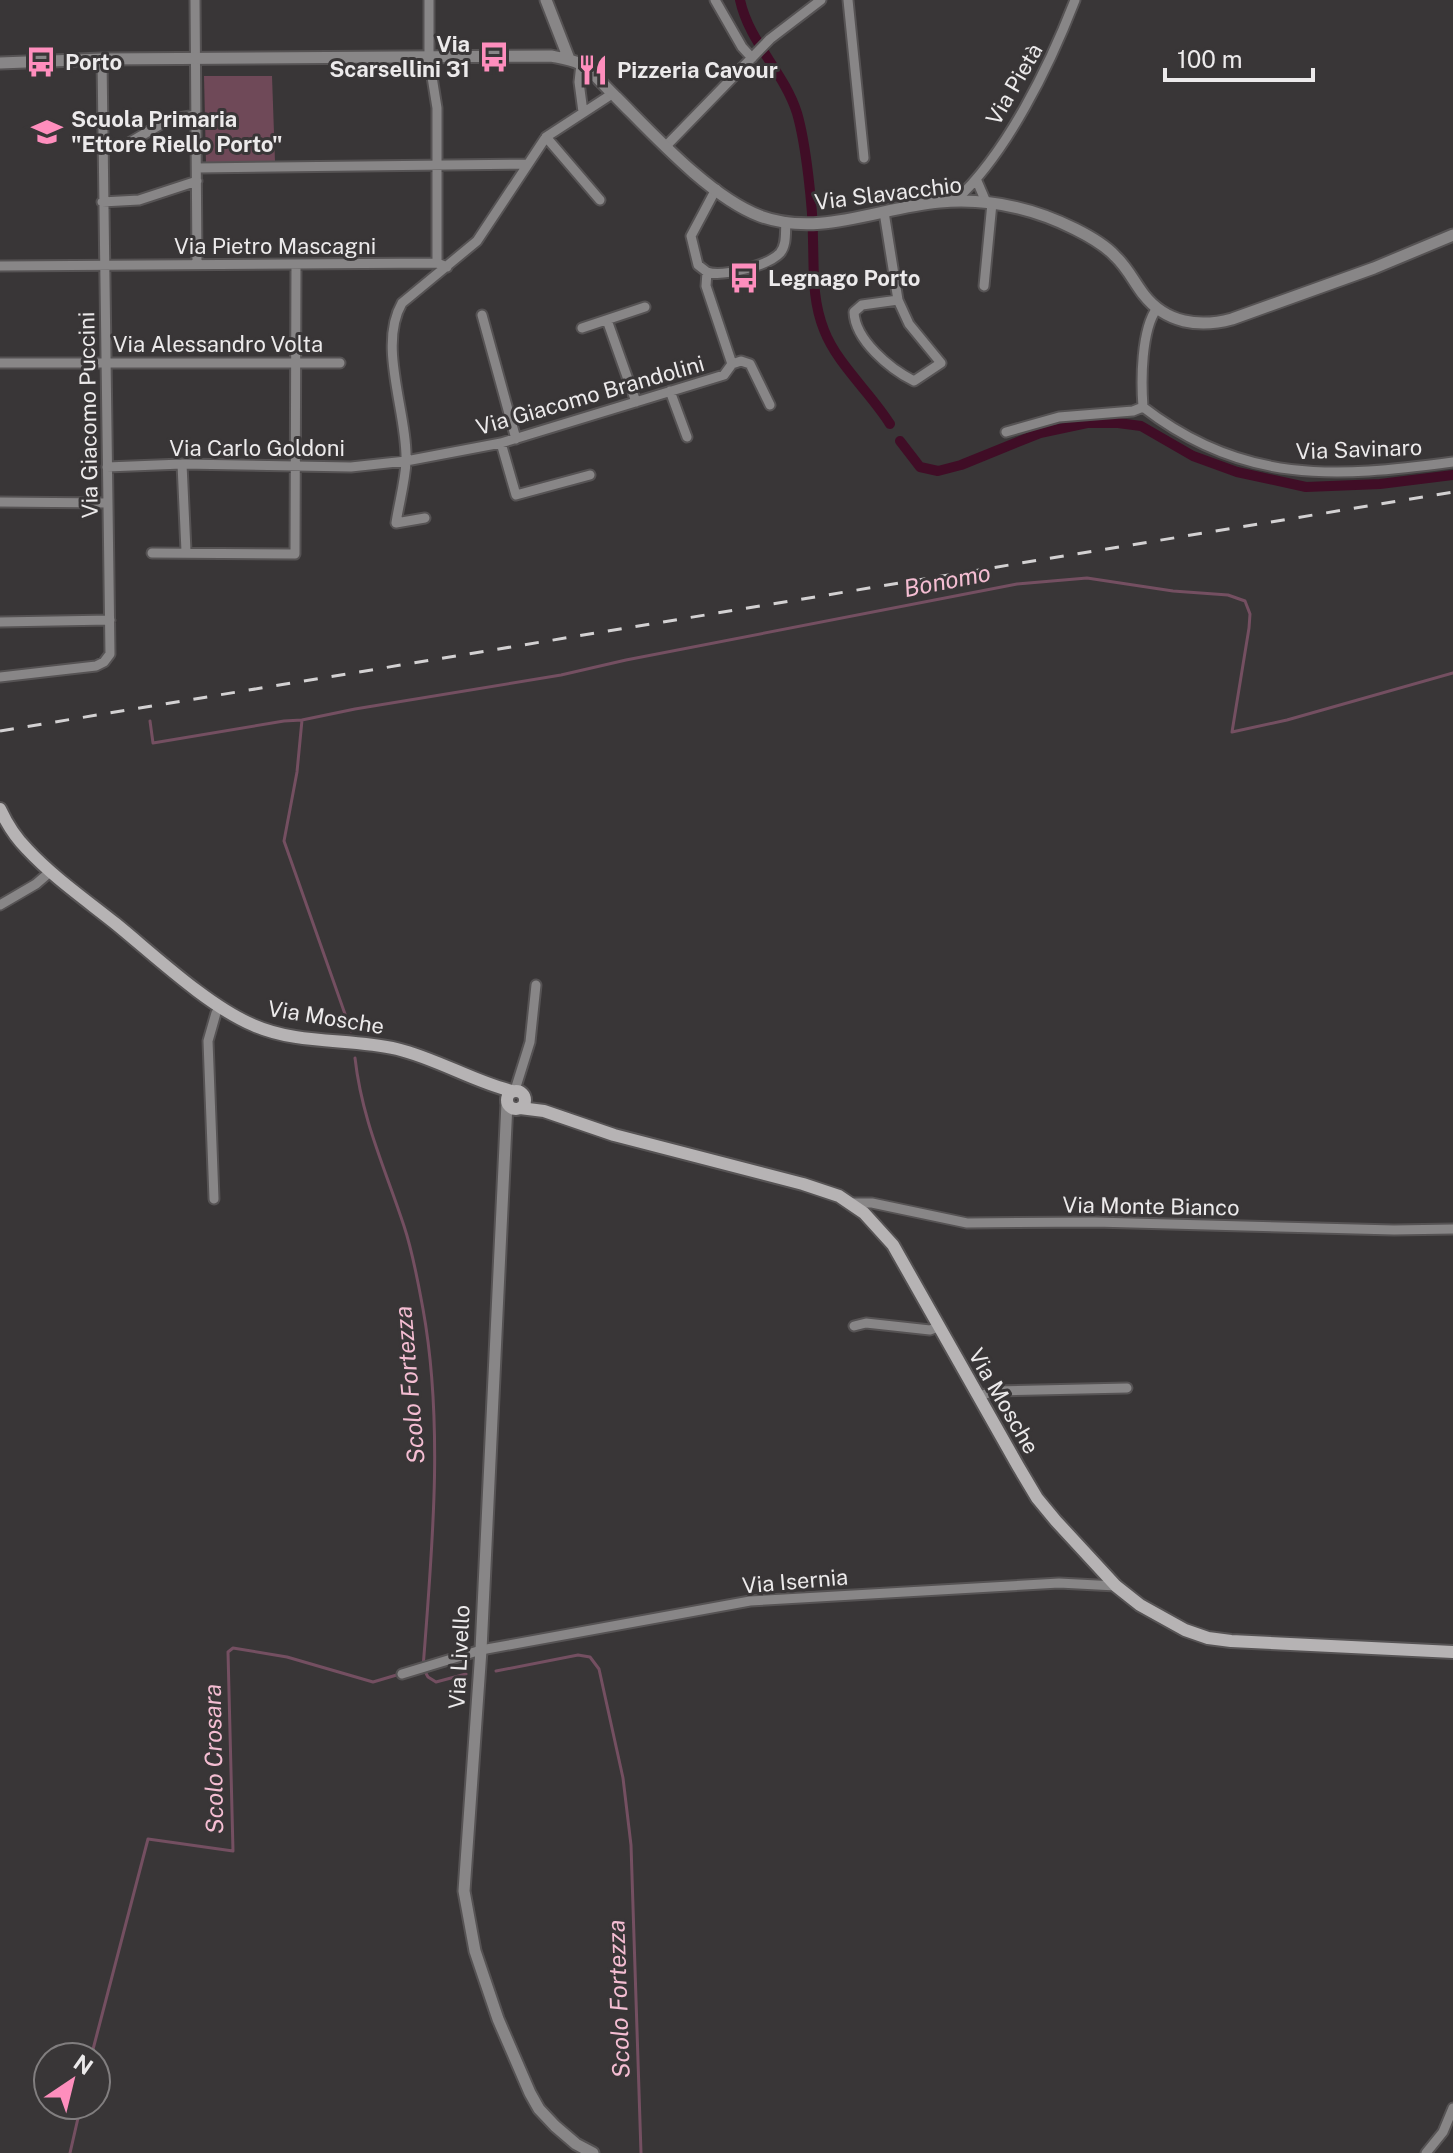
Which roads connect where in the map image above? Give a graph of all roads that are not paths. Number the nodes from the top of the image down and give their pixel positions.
1 (195, 0) edge
2 (429, 0) edge
3 (546, 0) edge
4 (715, 0) edge
5 (821, 0) edge
6 (848, 0) edge
7 (1075, 0) edge
8 (754, 56) junction
9 (429, 58) junction
10 (102, 59) junction
11 (196, 60) junction
12 (575, 62) junction
13 (0, 63) edge
14 (612, 94) junction
15 (583, 112) junction
16 (196, 115) junction
17 (546, 137) junction
18 (103, 146) junction
19 (666, 146) junction
20 (864, 158) dead end
21 (527, 164) junction
22 (436, 167) junction
23 (197, 168) junction
24 (197, 181) junction
25 (977, 181) junction
26 (716, 189) junction
27 (600, 200) dead end
28 (955, 201) junction
29 (102, 202) junction
30 (989, 203) junction
31 (884, 212) junction
32 (786, 222) junction
33 (1453, 235) edge
34 (197, 264) junction
35 (296, 264) junction
36 (442, 265) junction
37 (0, 266) edge
38 (104, 266) junction
39 (707, 272) junction
40 (984, 286) dead end
41 (898, 300) junction
42 (645, 307) dead end
43 (1157, 308) junction
44 (482, 315) dead end
45 (607, 320) junction
46 (582, 328) dead end
47 (104, 362) junction
48 (296, 362) junction
49 (0, 363) edge
50 (340, 363) dead end
51 (732, 364) junction
52 (670, 391) junction
53 (636, 402) junction
54 (770, 405) dead end
55 (1143, 407) junction
56 (1006, 432) dead end
57 (687, 437) dead end
58 (516, 439) junction
59 (501, 443) junction
60 (406, 461) junction
61 (1453, 462) edge
62 (182, 464) junction
63 (107, 467) junction
64 (295, 467) junction
65 (590, 475) dead end
66 (0, 502) edge
67 (107, 503) junction
68 (425, 518) dead end
69 (186, 551) junction
70 (152, 553) dead end
71 (110, 620) junction
72 (0, 622) edge
73 (0, 677) edge
74 (0, 809) edge
75 (51, 871) junction
76 (0, 905) edge
77 (536, 985) dead end
78 (216, 1013) dead end
79 (516, 1097) junction
80 (214, 1199) dead end
81 (850, 1203) junction
82 (1453, 1229) edge
83 (854, 1326) dead end
84 (938, 1327) junction
85 (1127, 1388) dead end
86 (978, 1396) junction
87 (1116, 1586) junction
88 (481, 1650) junction
89 (1453, 1652) edge
90 (402, 1674) dead end
91 (1453, 2108) edge
92 (593, 2153) edge
93 (1426, 2153) edge

1 - 11 street
2 - 9 street
3 - 12 street
4 - 8 street
5 - 8 street
6 - 20 street
7 - 25 street, Via Pietà
8 - 19 street
9 - 11 street
9 - 12 street
9 - 22 street
10 - 11 street
10 - 13 street
10 - 18 street, Via Giacomo Puccini
11 - 16 street
12 - 14 street, Via Slavacchio
12 - 15 street
14 - 15 street
14 - 19 street, Via Slavacchio
15 - 17 street
16 - 18 street
16 - 23 street
17 - 21 street
17 - 27 street
18 - 29 street, Via Giacomo Puccini
19 - 26 street, Via Slavacchio
21 - 22 street
21 - 36 street
22 - 23 street
22 - 36 street
23 - 24 street
24 - 29 street
24 - 34 street
25 - 28 street, Via Pietà
25 - 30 street
26 - 32 street, Via Slavacchio
26 - 39 street, Via Giacomo Brandolini
28 - 30 street, Via Slavacchio
28 - 31 street, Via Slavacchio
29 - 38 street, Via Giacomo Puccini
30 - 40 street
30 - 43 street, Via Slavacchio
31 - 32 street, Via Slavacchio
31 - 41 street
32 - 39 street
33 - 43 street, Via Slavacchio
34 - 35 street, Via Pietro Mascagni
34 - 38 street, Via Pietro Mascagni
35 - 36 street, Via Pietro Mascagni
35 - 48 street
36 - 60 street
37 - 38 street, Via Pietro Mascagni
38 - 47 street, Via Giacomo Puccini
39 - 51 street, Via Giacomo Brandolini
41 - 41 street
42 - 45 street
43 - 55 street
44 - 58 street
45 - 46 street
45 - 53 street
47 - 48 street, Via Alessandro Volta
47 - 49 street, Via Alessandro Volta
47 - 63 street, Via Giacomo Puccini
48 - 50 street, Via Alessandro Volta
48 - 64 street
51 - 52 street, Via Giacomo Brandolini
51 - 54 street
52 - 53 street, Via Giacomo Brandolini
52 - 57 street
53 - 58 street, Via Giacomo Brandolini
55 - 56 street
55 - 61 street, Via Savinaro
58 - 59 street, Via Giacomo Brandolini
59 - 60 street, Via Giacomo Brandolini
59 - 65 street
60 - 64 street, Via Carlo Goldoni
60 - 68 street
62 - 63 street, Via Carlo Goldoni
62 - 64 street, Via Carlo Goldoni
62 - 69 street
63 - 67 street, Via Giacomo Puccini
64 - 69 street
66 - 67 street
67 - 71 street, Via Giacomo Puccini
69 - 70 street
71 - 72 street
71 - 73 street, Via Giacomo Puccini
74 - 75 main road, Via Mosche
75 - 76 street
75 - 79 main road, Via Mosche
77 - 79 street
78 - 80 street
79 - 81 main road, Via Mosche
79 - 88 street, Via Livello
81 - 82 street, Via Monte Bianco
81 - 84 main road, Via Mosche
83 - 84 street
84 - 86 main road, Via Mosche
85 - 86 street
86 - 87 main road, Via Mosche
87 - 88 street, Via Isernia
87 - 89 main road, Via Mosche
88 - 90 street, Via Isernia
88 - 92 street, Via Livello
91 - 93 street

